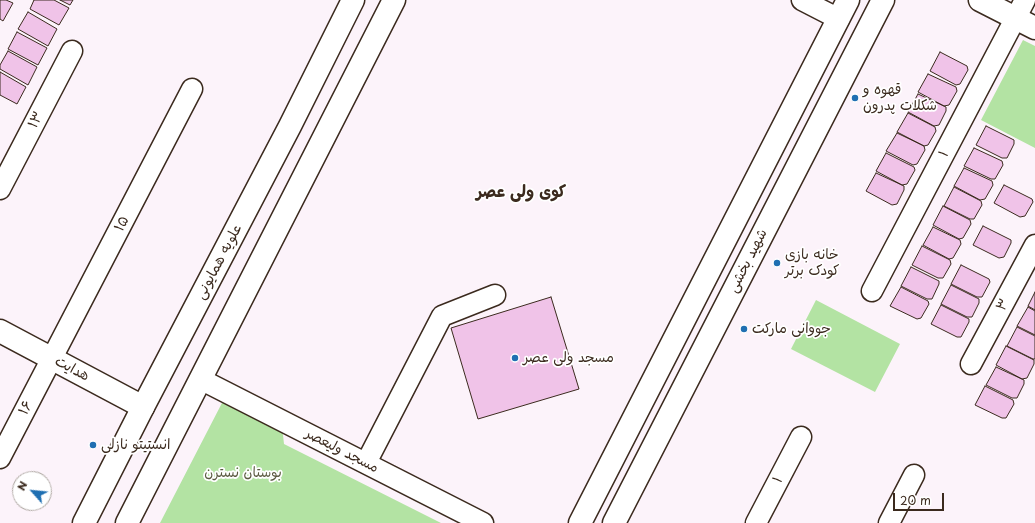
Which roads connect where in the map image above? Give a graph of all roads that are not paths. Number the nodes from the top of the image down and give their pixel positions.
1 (353, 0) edge
2 (394, 0) edge
3 (802, 0) edge
4 (883, 0) edge
5 (980, 0) edge
6 (844, 9) edge
7 (1020, 9) edge
8 (1035, 28) edge
9 (72, 51) dead end
10 (192, 89) dead end
11 (0, 189) edge
12 (1035, 245) edge
13 (711, 268) junction
14 (738, 282) junction
15 (872, 291) dead end
16 (495, 295) dead end
17 (0, 331) edge
18 (52, 358) junction
19 (971, 364) dead end
20 (200, 379) junction
21 (143, 407) junction
22 (801, 437) dead end
23 (0, 458) edge
24 (366, 463) junction
25 (914, 475) dead end
26 (84, 523) edge
27 (127, 523) edge
28 (483, 523) edge
29 (580, 523) edge
30 (614, 523) edge
31 (756, 523) edge
32 (889, 523) edge

1 - 21 street, علویه همایونی
2 - 20 street
3 - 6 street
4 - 14 street, شهید بخشی
5 - 7 street
6 - 13 street
7 - 8 street
7 - 15 street, ۱
9 - 11 street, ۱۳
10 - 18 street, ۱۵
12 - 19 street, ۳
13 - 14 street
13 - 29 street
14 - 30 street, شهید بخشی
16 - 24 street
17 - 18 street, هدایت
18 - 21 street, هدایت
18 - 23 street, ۱۶
20 - 24 street, مسجد ولیعصر
20 - 27 street
21 - 26 street, علویه همایونی
22 - 31 street, ۱
24 - 28 street, مسجد ولیعصر
25 - 32 street

